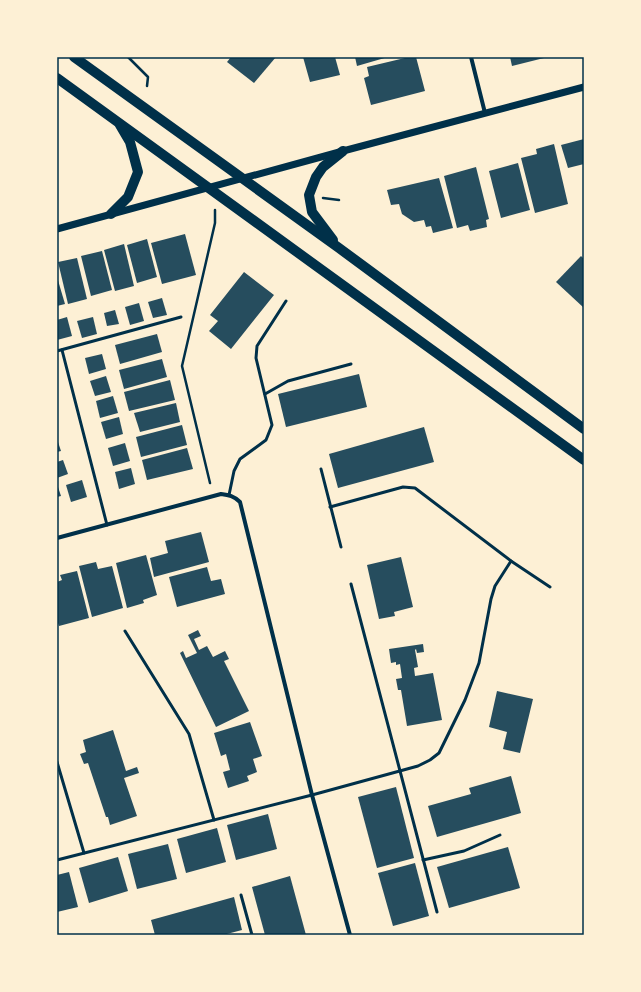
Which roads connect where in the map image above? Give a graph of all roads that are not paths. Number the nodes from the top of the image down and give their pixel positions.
1 (74, 57) edge
2 (471, 57) edge
3 (57, 78) edge
4 (584, 87) edge
5 (484, 114) junction
6 (118, 122) junction
7 (343, 151) junction
8 (242, 179) junction
9 (209, 188) junction
10 (111, 214) junction
11 (57, 229) edge
12 (339, 248) junction
13 (286, 301) dead end
14 (181, 318) dead end
15 (62, 350) junction
16 (57, 351) edge
17 (350, 364) dead end
18 (265, 394) junction
19 (584, 428) edge
20 (584, 460) edge
21 (321, 469) dead end
22 (229, 495) junction
23 (330, 507) junction
24 (107, 525) junction
25 (57, 538) edge
26 (341, 547) dead end
27 (510, 561) junction
28 (351, 584) dead end
29 (550, 587) dead end
30 (125, 631) dead end
31 (57, 762) edge
32 (400, 771) junction
33 (312, 795) junction
34 (214, 820) junction
35 (500, 835) dead end
36 (84, 853) junction
37 (57, 860) edge
38 (423, 860) junction
39 (241, 895) dead end
40 (437, 912) dead end
41 (252, 935) edge
42 (350, 935) edge

1 - 8 main road
2 - 5 street
3 - 6 main road
4 - 5 street
5 - 7 street
6 - 9 main road
6 - 10 main road
7 - 8 street
7 - 12 main road
8 - 9 street
8 - 12 main road
9 - 10 street
9 - 20 main road
10 - 11 street
12 - 19 main road
13 - 18 lane
14 - 15 lane
15 - 16 lane
15 - 24 lane
17 - 18 lane
18 - 22 lane
21 - 23 lane
22 - 24 street
22 - 33 street
23 - 26 lane
23 - 27 lane
24 - 25 street
27 - 29 lane
27 - 32 lane
28 - 32 lane
30 - 34 lane
31 - 36 lane
32 - 33 lane
32 - 38 lane
33 - 34 lane
33 - 42 street
34 - 36 lane
35 - 38 lane
36 - 37 lane
38 - 40 lane
39 - 41 lane

